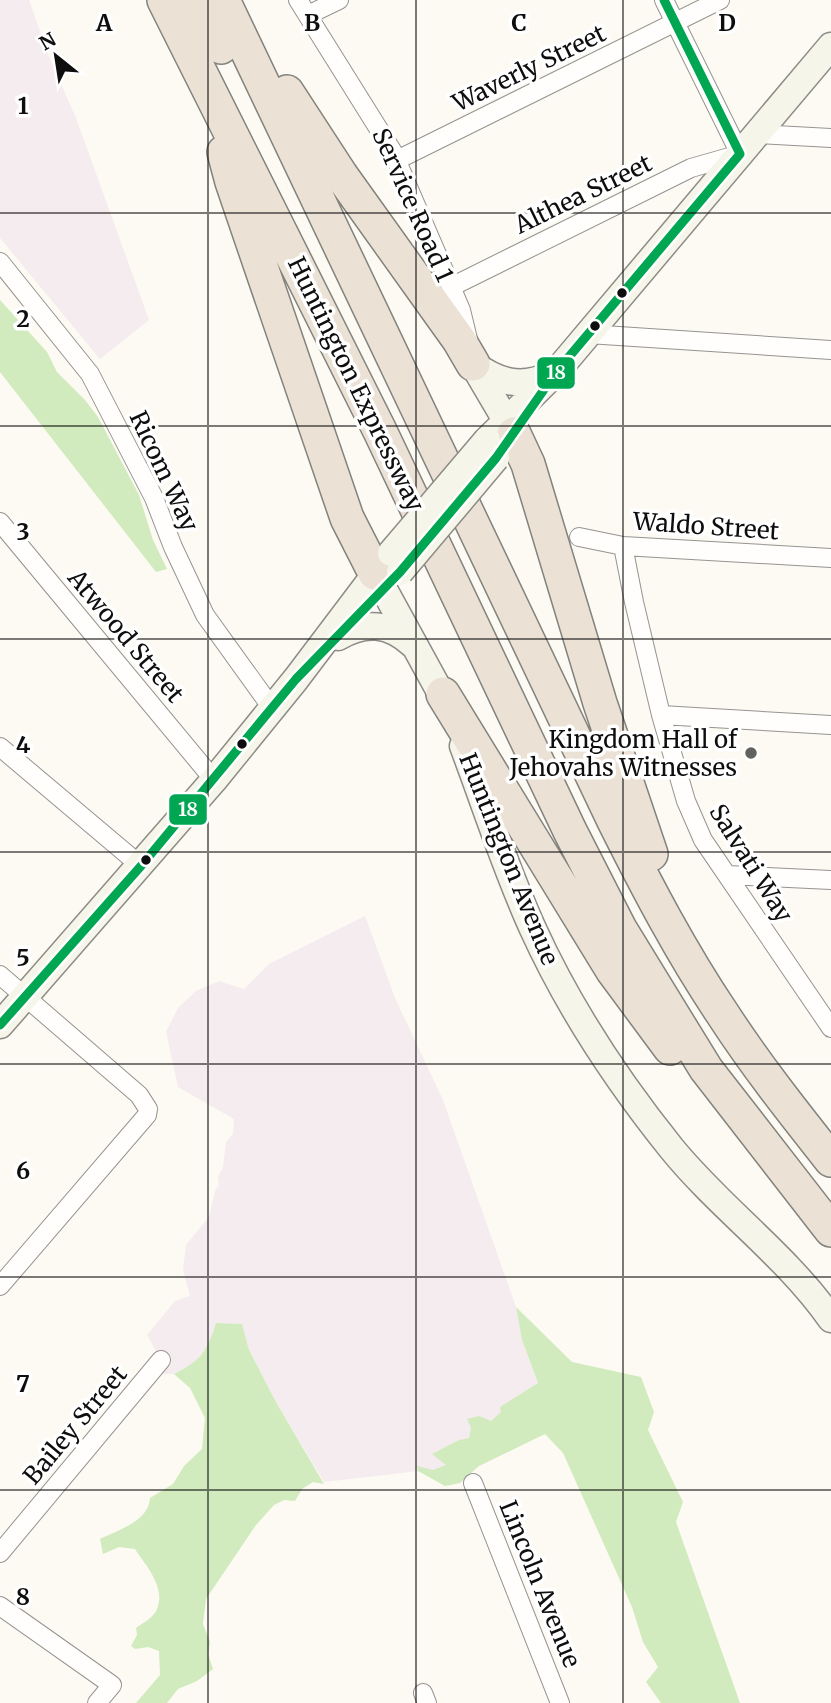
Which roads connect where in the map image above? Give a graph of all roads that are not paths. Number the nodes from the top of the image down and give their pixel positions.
1 (147, 0) edge
2 (164, 0) edge
3 (198, 0) edge
4 (223, 0) edge
5 (237, 0) edge
6 (339, 0) edge
7 (664, 0) edge
8 (720, 0) edge
9 (303, 8) edge
10 (675, 22) junction
11 (831, 46) edge
12 (199, 70) junction
13 (757, 134) junction
14 (831, 138) edge
15 (740, 154) junction
16 (397, 160) junction
17 (0, 262) edge
18 (355, 275) junction
19 (451, 287) junction
20 (588, 334) junction
21 (831, 350) edge
22 (473, 364) junction
23 (557, 371) junction
24 (501, 438) junction
25 (0, 522) edge
26 (579, 537) dead end
27 (623, 546) junction
28 (831, 558) edge
29 (388, 572) junction
30 (336, 633) junction
31 (418, 649) junction
32 (443, 694) junction
33 (272, 708) junction
34 (661, 715) junction
35 (831, 725) edge
36 (0, 747) edge
37 (214, 780) junction
38 (141, 866) junction
39 (727, 875) junction
40 (831, 880) edge
41 (0, 975) edge
42 (24, 996) junction
43 (722, 1013) junction
44 (0, 1025) edge
45 (831, 1028) edge
46 (787, 1103) junction
47 (831, 1150) edge
48 (831, 1160) edge
49 (831, 1233) edge
50 (0, 1286) edge
51 (831, 1319) edge
52 (161, 1360) dead end
53 (473, 1483) dead end
54 (0, 1553) edge
55 (0, 1606) edge
56 (97, 1703) edge
57 (560, 1703) edge

1 - 12 highway
2 - 12 highway, Huntington Expressway
3 - 18 highway
4 - 18 highway, Huntington Expressway
5 - 22 highway
6 - 9 street
7 - 10 street
8 - 10 street, Waverly Street
9 - 16 street, Service Road 1
10 - 15 street
10 - 16 street, Waverly Street
11 - 13 main road
12 - 29 highway
12 - 49 highway, Huntington Expressway
13 - 14 street
13 - 15 main road
15 - 19 street, Althea Street
15 - 20 main road
16 - 19 street, Service Road 1
17 - 33 street, Ricom Way
18 - 43 highway, Huntington Expressway
19 - 22 street, Service Road 1
20 - 21 street
20 - 23 main road
22 - 23 main road
22 - 24 main road, Service Road 1
23 - 24 main road
24 - 29 main road, bridge
24 - 43 highway
25 - 37 street, Atwood Street
26 - 27 street, Waldo Street
27 - 28 street, Waldo Street
27 - 34 street, Salvati Way
29 - 30 main road
29 - 31 main road, Huntington Avenue
30 - 31 main road
30 - 33 main road
31 - 32 main road, Huntington Avenue
32 - 49 highway
32 - 51 main road, Huntington Avenue
33 - 37 main road
34 - 35 street
34 - 39 street, Salvati Way
36 - 38 street
37 - 38 main road
38 - 42 main road
39 - 40 street
39 - 45 street, Salvati Way
41 - 42 street
42 - 44 main road
42 - 50 street
43 - 46 highway, Huntington Expressway
46 - 47 highway
46 - 48 highway, Huntington Expressway
52 - 54 street, Bailey Street
53 - 57 street, Lincoln Avenue
55 - 56 street

